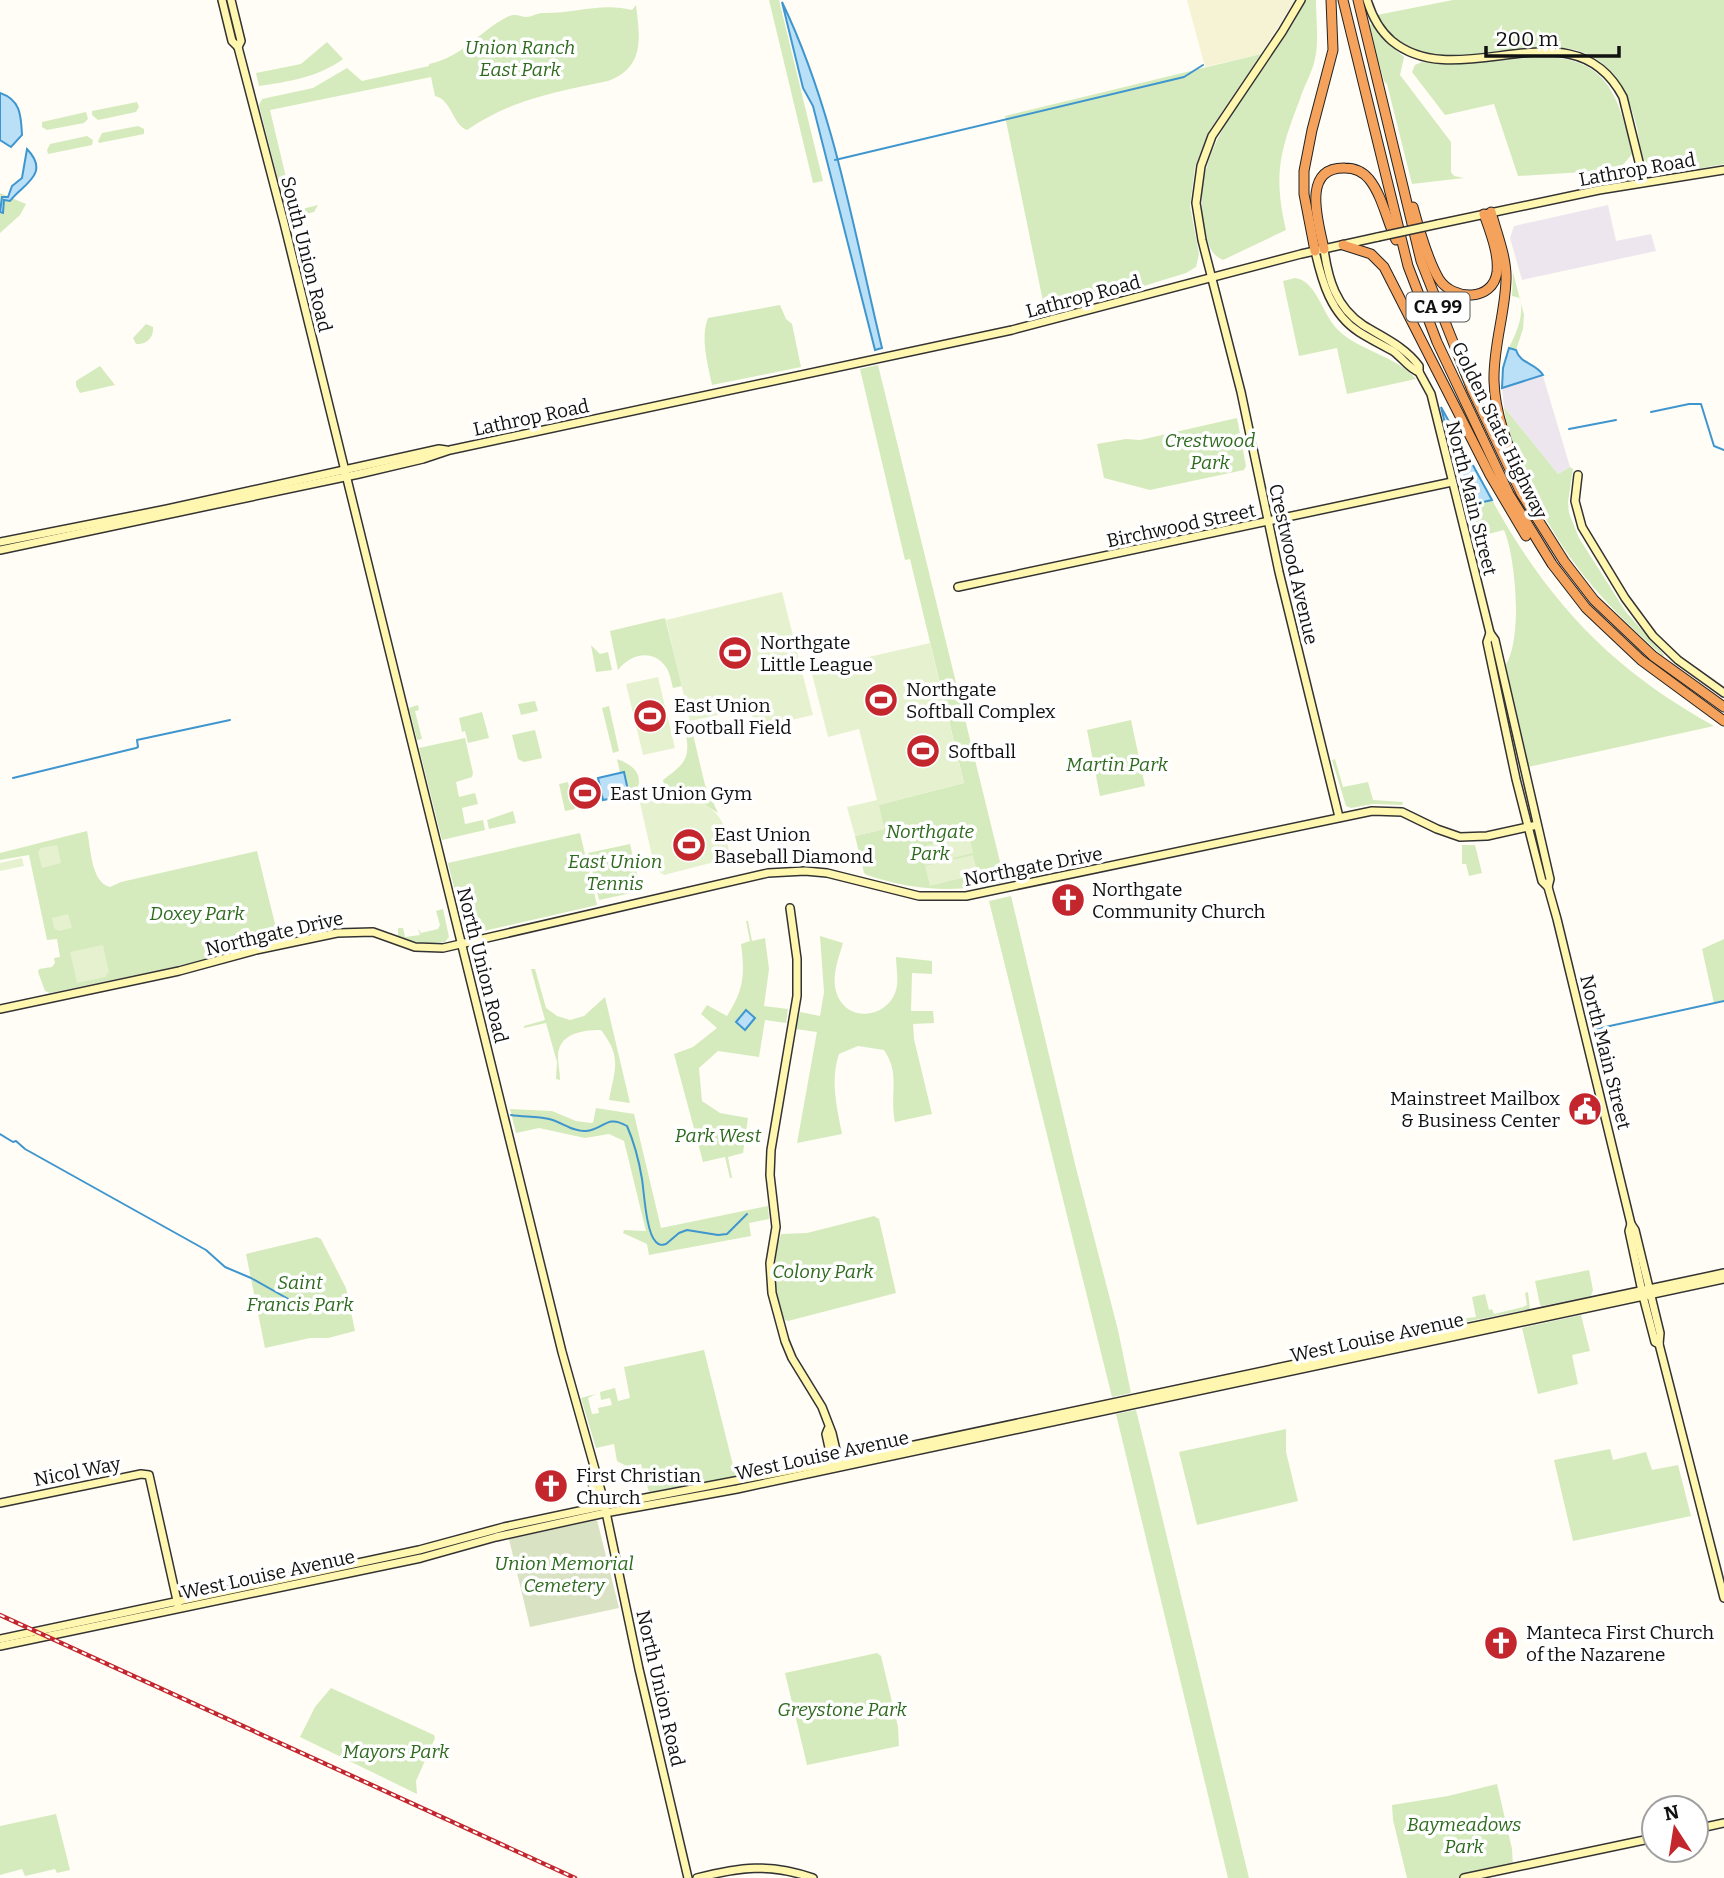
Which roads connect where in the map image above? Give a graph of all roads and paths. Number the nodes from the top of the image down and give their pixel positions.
1 (222, 0) edge
2 (231, 0) edge
3 (1301, 0) edge
4 (1331, 0) edge
5 (1343, 0) edge
6 (1358, 0) edge
7 (1367, 0) edge
8 (1366, 33) junction
9 (238, 47) junction
10 (1724, 170) edge
11 (1644, 182) junction
12 (1488, 213) junction
13 (1343, 245) junction
14 (1320, 250) junction
15 (1408, 266) junction
16 (1212, 278) junction
17 (345, 473) junction
18 (1578, 475) dead end
19 (1452, 482) junction
20 (172, 511) junction
21 (1536, 518) junction
22 (1267, 522) junction
23 (0, 542) edge
24 (0, 550) edge
25 (958, 587) dead end
26 (1586, 608) junction
27 (1490, 633) junction
28 (1724, 693) edge
29 (1724, 707) edge
30 (1724, 721) edge
31 (1339, 817) junction
32 (1538, 825) junction
33 (1528, 827) junction
34 (1548, 887) junction
35 (790, 908) dead end
36 (461, 944) junction
37 (0, 1009) edge
38 (1724, 1273) edge
39 (1724, 1279) edge
40 (1646, 1292) junction
41 (836, 1465) junction
42 (0, 1503) edge
43 (604, 1509) junction
44 (1724, 1598) edge
45 (178, 1605) junction
46 (0, 1639) edge
47 (0, 1646) edge
48 (1640, 1841) edge
49 (688, 1878) edge
50 (697, 1878) edge
51 (813, 1878) edge
52 (1464, 1878) edge

1 - 9 street, South Union Road
2 - 9 street, South Union Road
3 - 16 street, Crestwood Avenue
4 - 14 highway
5 - 15 highway, Golden State Highway / CA 99
6 - 8 highway, Golden State Highway / CA 99
7 - 11 street
8 - 12 highway
8 - 21 highway, Golden State Highway / CA 99
9 - 17 street, South Union Road
10 - 11 street, Lathrop Road
11 - 12 street, Lathrop Road
12 - 13 street, Lathrop Road, bridge
12 - 21 highway
13 - 14 street, Lathrop Road
13 - 26 highway
14 - 15 highway
14 - 16 street, Lathrop Road
14 - 19 street, North Main Street
15 - 26 highway, Golden State Highway / CA 99
16 - 17 street, Lathrop Road
16 - 22 street, Crestwood Avenue
17 - 20 street, Lathrop Road
17 - 36 street, North Union Road
18 - 28 street
19 - 22 street, Birchwood Street
19 - 27 street, North Main Street
20 - 23 street, Lathrop Road
20 - 24 street, Lathrop Road
21 - 29 highway, Golden State Highway / CA 99
22 - 25 street, Birchwood Street
22 - 31 street, Crestwood Avenue
26 - 30 highway, Golden State Highway / CA 99
27 - 32 street, North Main Street
27 - 33 street, North Main Street
31 - 33 street, Northgate Drive
31 - 36 street, Northgate Drive
32 - 33 street, Northgate Drive
32 - 34 street, North Main Street
33 - 34 street, North Main Street
34 - 40 street, North Main Street
35 - 41 street
36 - 37 street, Northgate Drive
36 - 43 street, North Union Road
38 - 40 street
39 - 40 street
40 - 41 street, West Louise Avenue
40 - 44 street, North Main Street
41 - 43 street, West Louise Avenue
42 - 45 street, Nicol Way
43 - 45 street, West Louise Avenue
43 - 49 street, North Union Road
45 - 46 street, West Louise Avenue
45 - 47 street, West Louise Avenue
48 - 52 street
50 - 51 street

